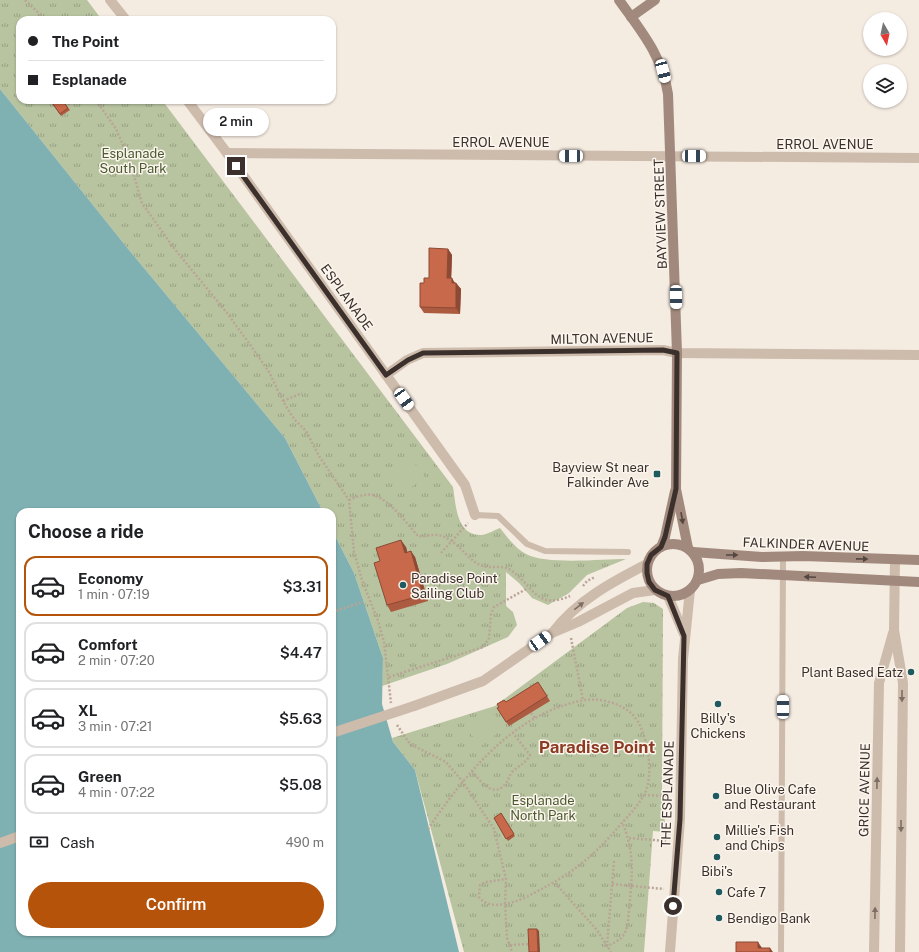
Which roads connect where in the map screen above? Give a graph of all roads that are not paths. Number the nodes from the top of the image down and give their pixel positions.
1 (110, 0) edge
2 (619, 0) edge
3 (655, 0) edge
4 (123, 16) edge
5 (631, 17) junction
6 (190, 104) edge
7 (227, 153) junction
8 (671, 156) junction
9 (919, 158) edge
10 (677, 353) junction
11 (919, 355) edge
12 (386, 375) junction
13 (676, 489) junction
14 (476, 515) joint
15 (661, 547) junction
16 (690, 550) junction
17 (628, 552) dead end
18 (784, 557) junction
19 (894, 560) junction
20 (919, 560) edge
21 (647, 564) junction
22 (784, 575) junction
23 (698, 580) junction
24 (893, 581) junction
25 (919, 582) edge
26 (655, 590) junction
27 (690, 590) junction
28 (668, 596) junction
29 (894, 630) junction
30 (552, 634) junction
31 (684, 636) junction
32 (882, 671) junction
33 (901, 671) junction
34 (336, 732) edge
35 (16, 837) edge
36 (0, 843) edge
37 (670, 952) edge
38 (781, 952) edge
39 (874, 952) edge
40 (900, 952) edge

1 - 4 street
2 - 5 street, BAYVIEW STREET
3 - 5 street
5 - 8 street, BAYVIEW STREET
6 - 7 street, ESPLANADE
7 - 8 street, ERROL AVENUE
7 - 12 street, ESPLANADE
8 - 9 street, ERROL AVENUE
8 - 10 street, BAYVIEW STREET
10 - 11 street, MILTON AVENUE
10 - 12 street, MILTON AVENUE
10 - 13 street, BAYVIEW STREET
12 - 14 street, ESPLANADE
13 - 15 street, BAYVIEW STREET
13 -> 16 street, BAYVIEW STREET
14 - 17 lane
15 - 16 street
15 - 21 street
16 -> 18 street, FALKINDER AVENUE
16 - 23 street
18 -> 19 street, FALKINDER AVENUE
18 - 22 lane
19 - 20 street, FALKINDER AVENUE
19 - 24 street, GRICE AVENUE
21 - 26 street
30 -> 21 street
22 - 23 street
24 -> 22 street
22 - 38 lane
23 - 27 street
24 - 25 street
24 - 29 street, GRICE AVENUE
26 - 28 street
26 - 30 street
27 - 28 street
27 - 31 street, THE ESPLANADE
28 - 31 street, THE ESPLANADE
29 - 32 street, GRICE AVENUE
29 - 33 street, GRICE AVENUE
30 - 34 street, bridge
31 - 37 street, THE ESPLANADE
32 - 33 street
39 -> 32 street, GRICE AVENUE
33 -> 40 street, GRICE AVENUE
35 - 36 street

